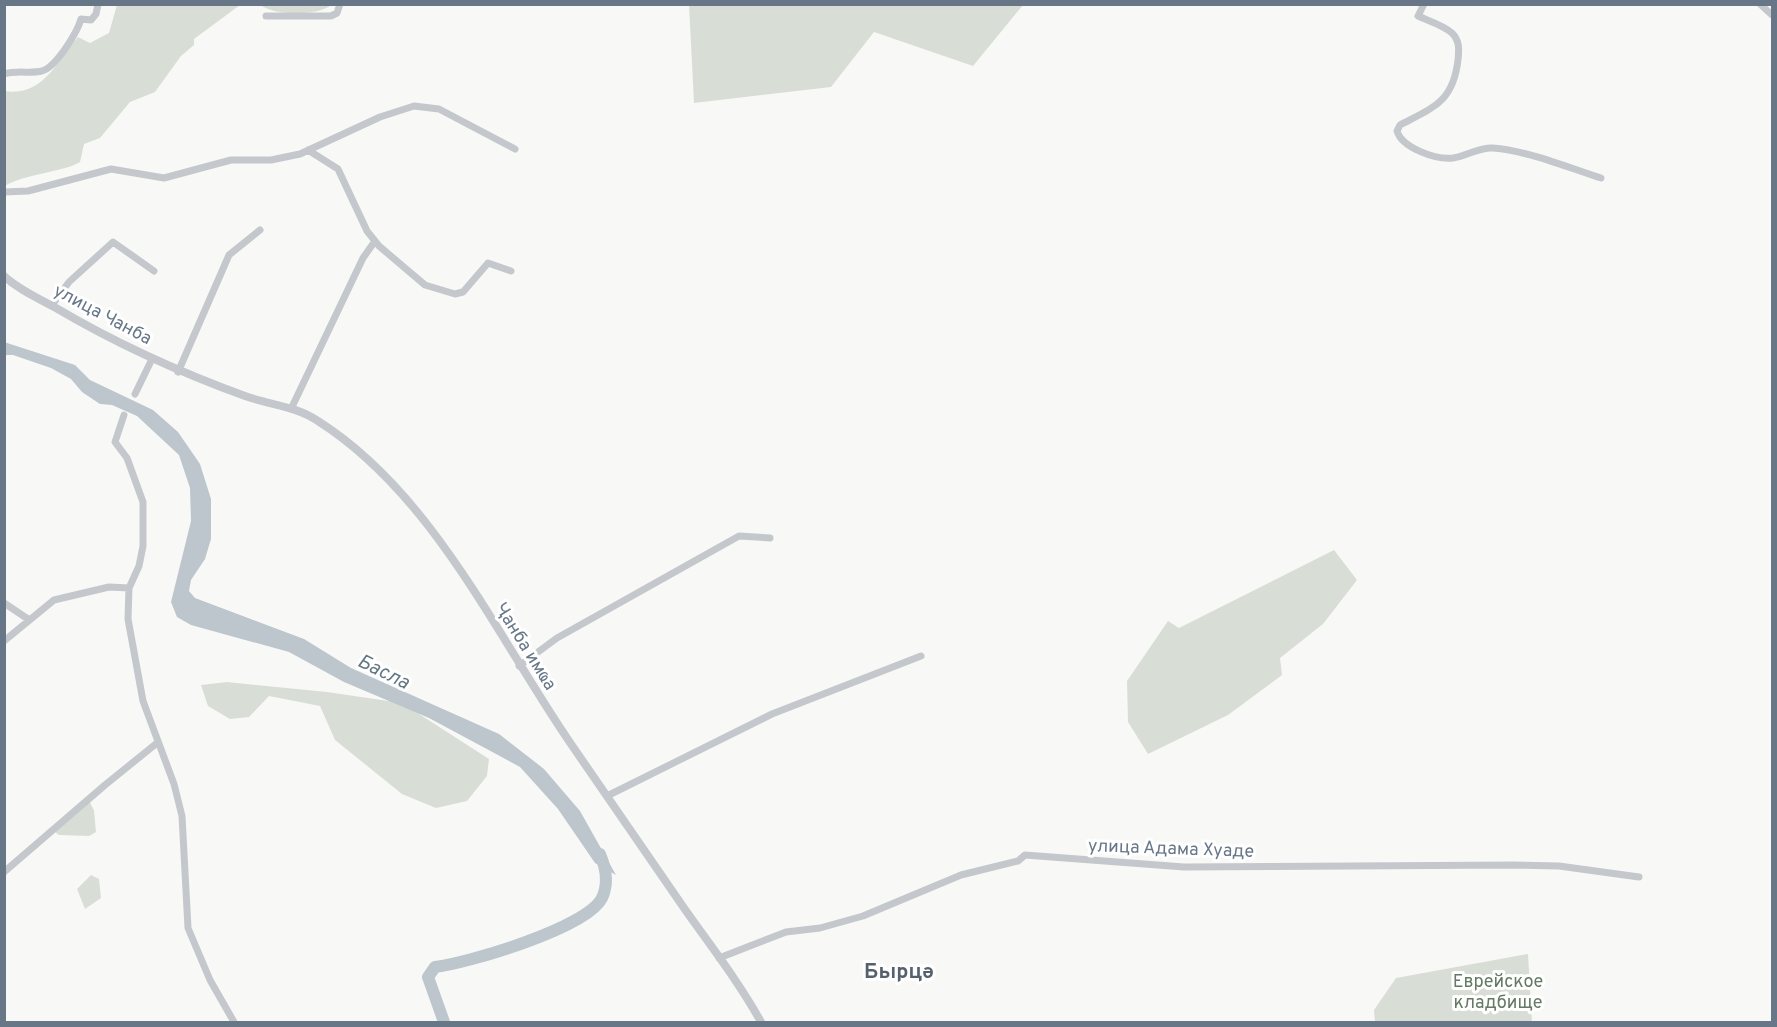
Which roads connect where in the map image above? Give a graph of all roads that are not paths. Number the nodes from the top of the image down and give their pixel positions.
1 (98, 4) edge
2 (339, 4) edge
3 (1424, 4) edge
4 (1760, 4) edge
5 (1773, 15) edge
6 (266, 16) dead end
7 (4, 74) edge
8 (515, 149) dead end
9 (308, 150) junction
10 (1601, 178) dead end
11 (4, 192) edge
12 (260, 231) dead end
13 (375, 241) junction
14 (154, 271) dead end
15 (511, 271) dead end
16 (4, 276) edge
17 (51, 305) junction
18 (152, 359) junction
19 (178, 372) junction
20 (190, 376) joint
21 (135, 394) dead end
22 (291, 409) junction
23 (124, 415) dead end
24 (770, 538) dead end
25 (129, 588) junction
26 (4, 603) edge
27 (28, 619) junction
28 (4, 640) edge
29 (921, 656) dead end
30 (519, 666) junction
31 (158, 743) junction
32 (607, 796) junction
33 (4, 873) edge
34 (1639, 877) dead end
35 (719, 958) junction
36 (234, 1023) edge
37 (761, 1023) edge

1 - 7 street
2 - 6 street
3 - 10 street
4 - 5 street
8 - 9 street
9 - 11 street
9 - 13 street
12 - 19 street
13 - 15 street
13 - 22 street
14 - 17 street
16 - 17 street, улица Чанба
17 - 18 street, улица Чанба
18 - 19 street, улица Чанба
18 - 21 street
19 - 20 street, улица Чанба
20 - 22 street, Ҷанба имҩа
22 - 30 street, Ҷанба имҩа
23 - 25 street
24 - 30 street
25 - 27 street
25 - 31 street
26 - 27 street
27 - 28 street
29 - 32 street
30 - 32 street, Ҷанба имҩа
31 - 33 street
31 - 36 street
32 - 35 street, Ҷанба имҩа
34 - 35 street, улица Адама Хуаде
35 - 37 street, Ҷанба имҩа

